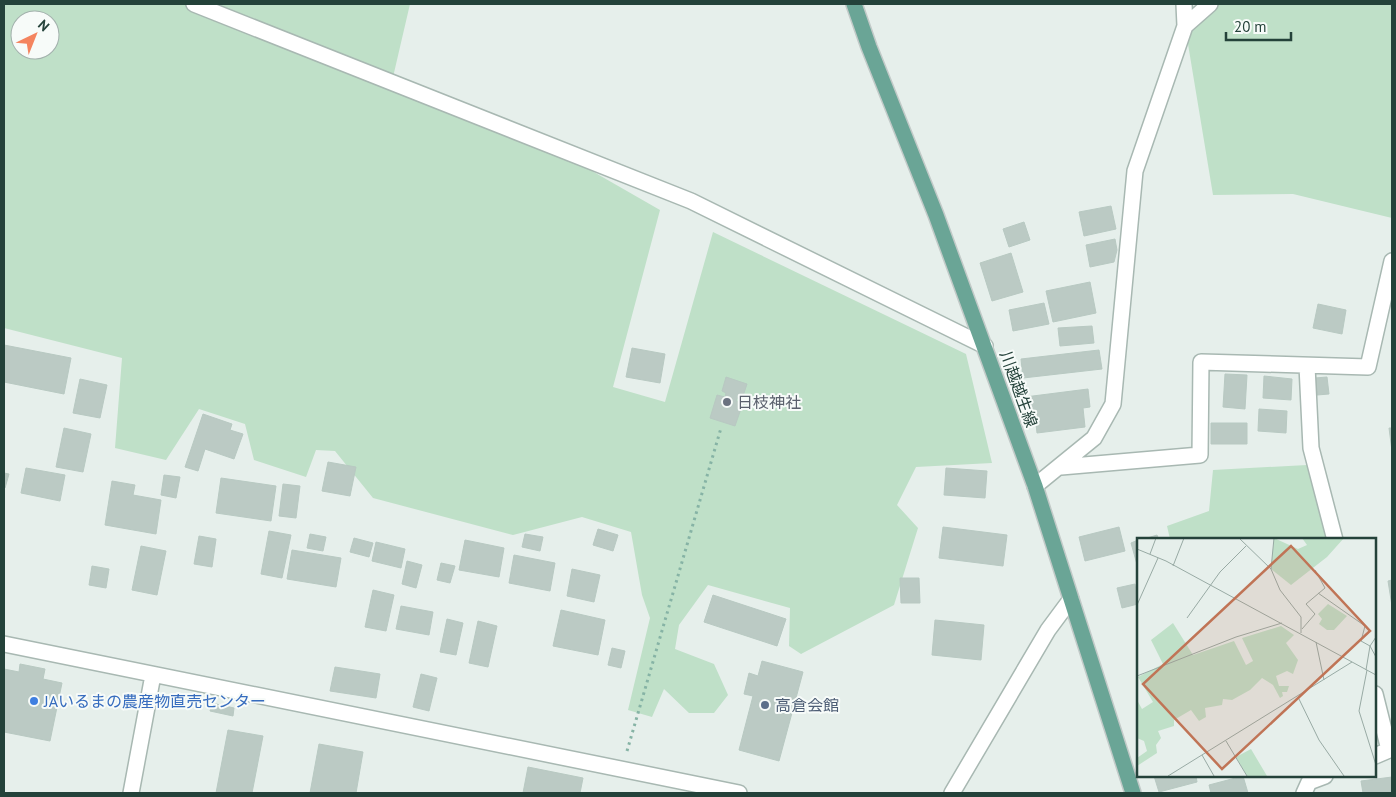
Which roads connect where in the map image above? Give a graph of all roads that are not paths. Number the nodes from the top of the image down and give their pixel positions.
1 (194, 4) edge
2 (854, 4) edge
3 (1184, 4) edge
4 (1210, 4) edge
5 (1185, 26) junction
6 (1392, 261) edge
7 (985, 346) junction
8 (1307, 366) junction
9 (1061, 467) junction
10 (1035, 486) junction
11 (1334, 538) edge
12 (1070, 599) junction
13 (4, 644) edge
14 (153, 675) junction
15 (1376, 698) edge
16 (1376, 756) edge
17 (1322, 777) edge
18 (720, 792) edge
19 (131, 793) edge
20 (739, 793) edge
21 (952, 793) edge
22 (1133, 793) edge
23 (1304, 793) edge

1 - 7 street
2 - 7 main road, 川越越生線
3 - 5 street
4 - 5 street
5 - 9 street
6 - 8 street
7 - 10 main road, 川越越生線
8 - 9 street
8 - 11 street
9 - 10 street
10 - 12 main road, 川越越生線
12 - 21 street
12 - 22 main road, 川越越生線
13 - 14 street
14 - 18 street
14 - 19 street
15 - 16 street
17 - 23 street
18 - 20 street

